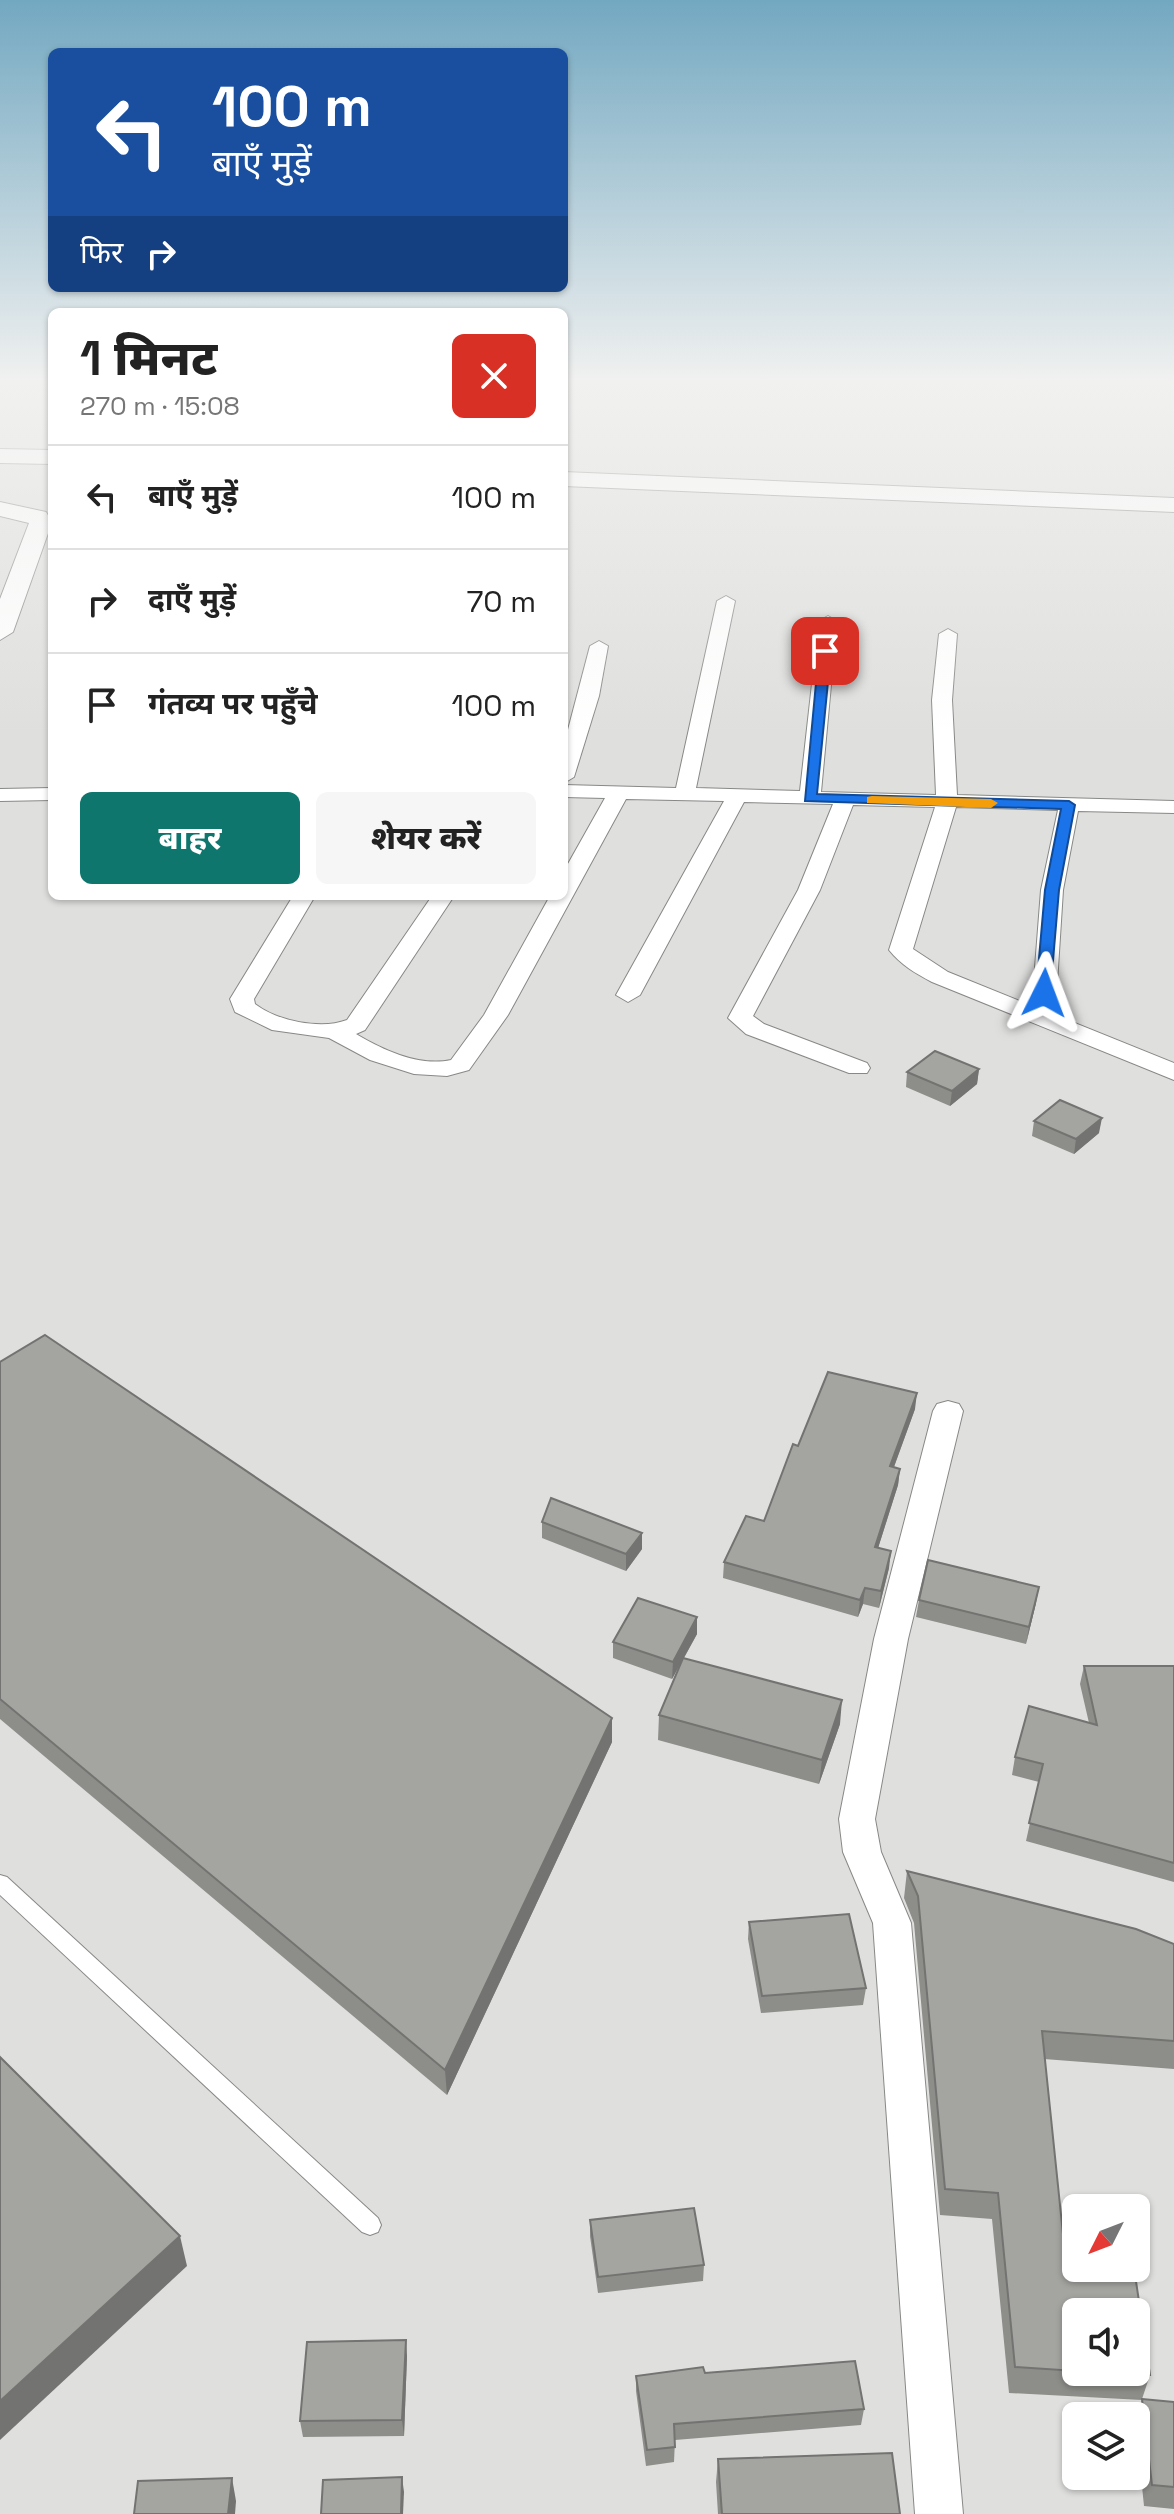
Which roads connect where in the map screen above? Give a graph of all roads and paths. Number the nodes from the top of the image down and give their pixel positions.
1 (1041, 499) edge
2 (1174, 505) edge
3 (0, 509) edge
4 (38, 517) junction
5 (0, 527) edge
6 (726, 601) dead end
7 (828, 621) dead end
8 (0, 632) edge
9 (948, 634) dead end
10 (599, 646) dead end
11 (568, 764) edge
12 (568, 791) edge
13 (619, 792) junction
14 (48, 794) edge
15 (685, 794) junction
16 (0, 795) edge
17 (737, 796) junction
18 (810, 798) junction
19 (845, 799) junction
20 (947, 802) junction
21 (1069, 805) junction
22 (1174, 807) edge
23 (568, 883) edge
24 (302, 900) edge
25 (440, 900) edge
26 (559, 900) edge
27 (628, 995) dead end
28 (1043, 1021) junction
29 (338, 1033) junction
30 (858, 1068) dead end
31 (1174, 1072) edge
32 (948, 1411) dead end
33 (0, 1883) edge
34 (370, 2225) dead end
35 (939, 2514) edge

1 - 2 street
3 - 4 street
4 - 5 street
4 - 8 street
6 - 15 street
7 - 18 street
9 - 20 street
10 - 11 street
12 - 13 street
13 - 15 street
13 - 23 street
14 - 16 street
15 - 17 street
17 - 18 street
17 - 27 street
18 - 19 street
19 - 20 street
19 - 30 street
20 - 21 street
20 - 28 street
21 - 22 street
21 - 28 street
24 - 29 street
25 - 29 street
26 - 29 street
28 - 31 street
32 - 35 street
33 - 34 lane

